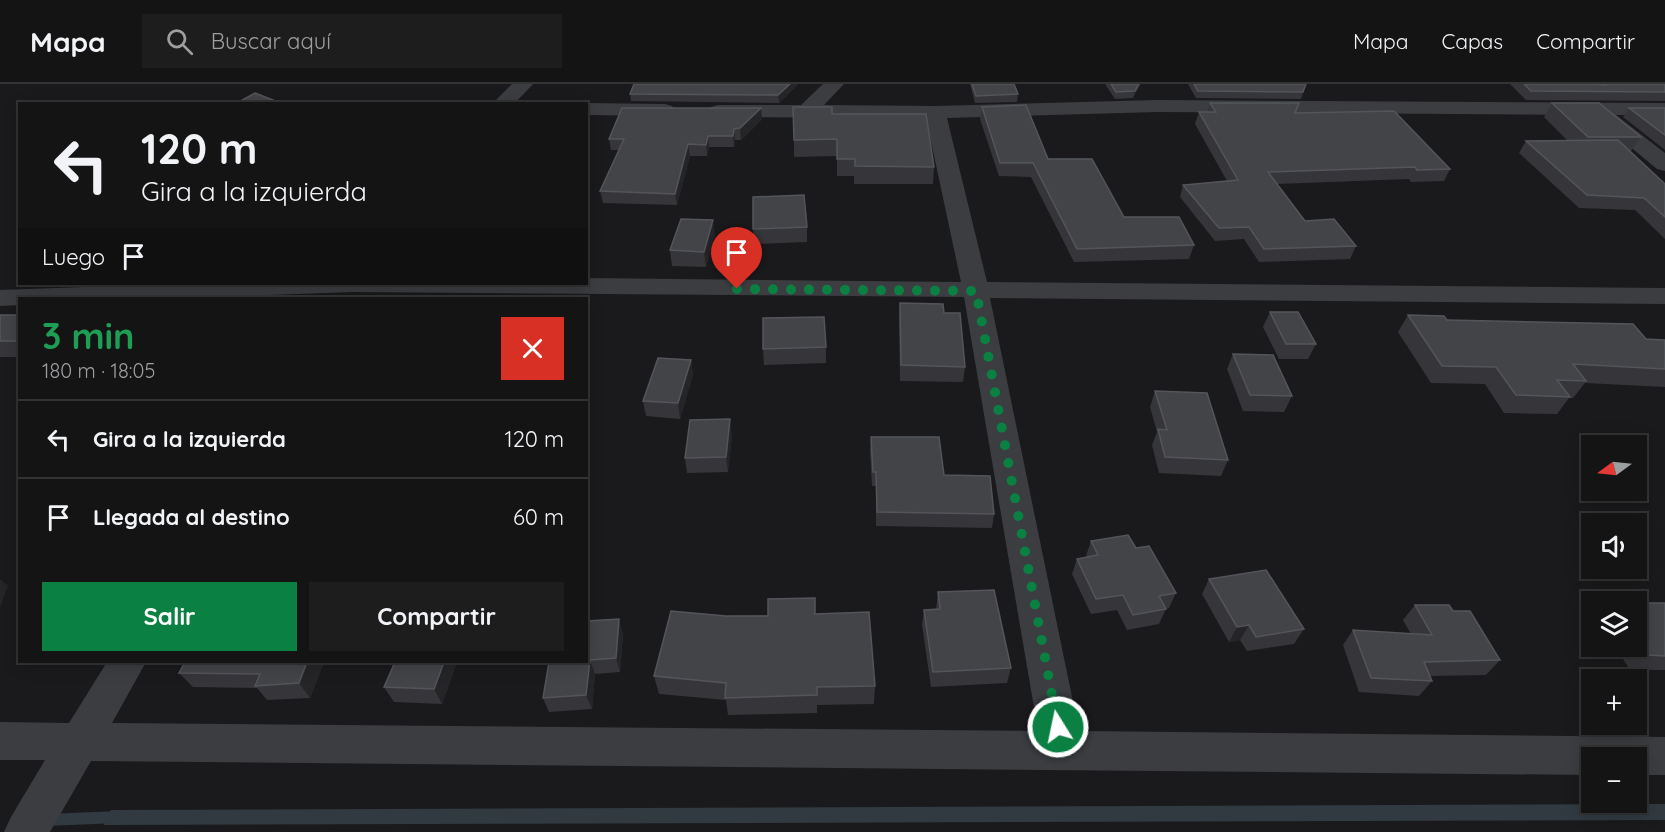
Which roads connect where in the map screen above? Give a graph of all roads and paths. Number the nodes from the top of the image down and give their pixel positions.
1 (523, 84) edge
2 (834, 84) edge
3 (1167, 84) edge
4 (504, 102) edge
5 (1157, 106) junction
6 (588, 109) edge
7 (1596, 109) junction
8 (1665, 109) edge
9 (679, 110) edge
10 (702, 111) edge
11 (806, 112) junction
12 (935, 112) junction
13 (1665, 164) edge
14 (351, 289) edge
15 (976, 291) junction
16 (1665, 296) edge
17 (39, 297) edge
18 (0, 298) edge
19 (18, 298) edge
20 (127, 663) edge
21 (0, 741) edge
22 (79, 742) junction
23 (1062, 750) junction
24 (1665, 756) edge
25 (26, 832) edge

1 - 4 street
2 - 11 street
3 - 5 street
5 - 7 street
5 - 12 street
6 - 9 street
7 - 8 street
7 - 13 street
10 - 11 street
11 - 12 street
12 - 15 street
14 - 15 street
14 - 17 street
15 - 16 street
15 - 23 street
18 - 19 street
20 - 22 street
21 - 22 street
22 - 23 street
22 - 25 street
23 - 24 street

